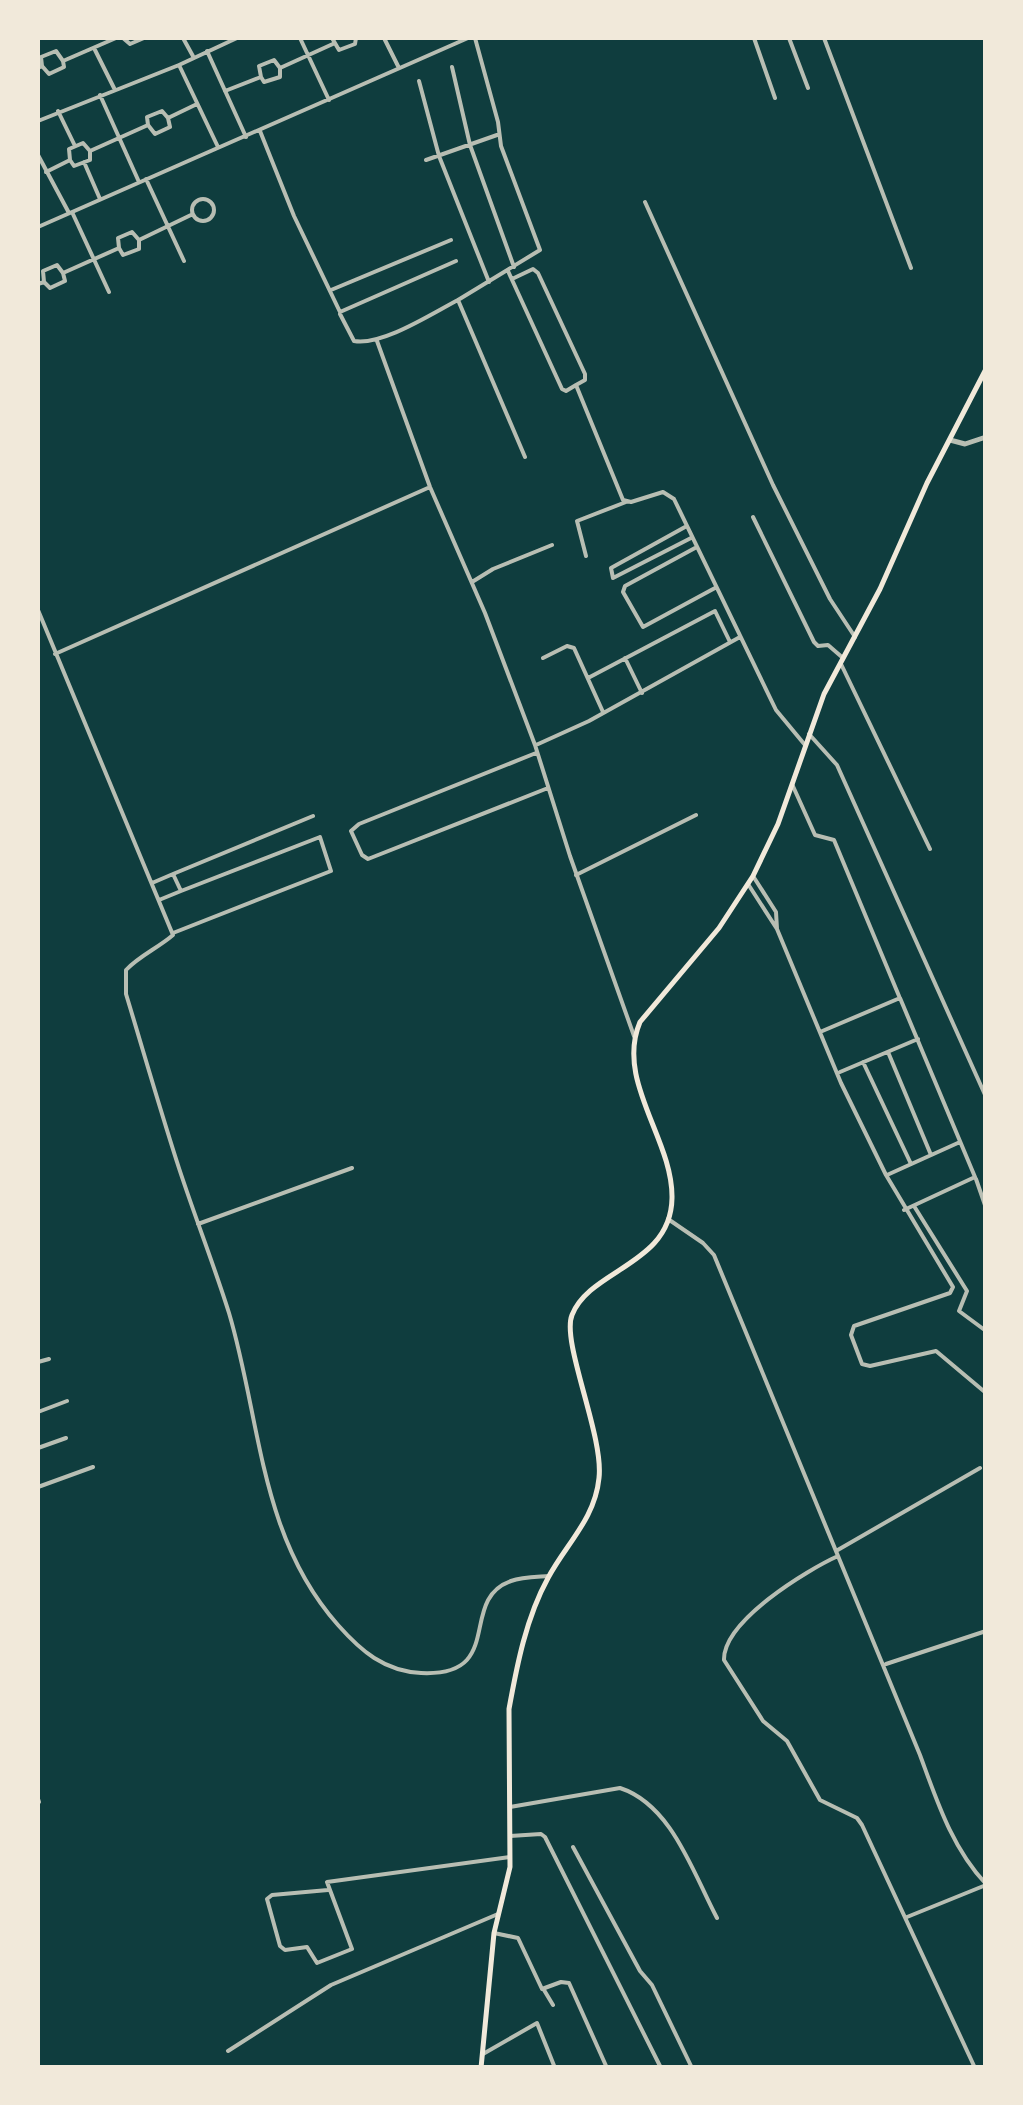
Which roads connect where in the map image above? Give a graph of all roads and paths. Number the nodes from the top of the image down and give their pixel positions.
1 (120, 38) edge
2 (144, 38) edge
3 (183, 38) edge
4 (237, 38) edge
5 (300, 38) edge
6 (356, 38) edge
7 (384, 38) edge
8 (471, 38) edge
9 (754, 38) edge
10 (789, 38) edge
11 (824, 38) edge
12 (334, 40) edge
13 (94, 48) junction
14 (207, 51) junction
15 (308, 55) junction
16 (194, 58) junction
17 (63, 61) junction
18 (179, 66) junction
19 (40, 67) edge
20 (452, 67) dead end
21 (280, 68) junction
22 (399, 68) junction
23 (260, 77) junction
24 (418, 81) dead end
25 (808, 88) dead end
26 (114, 90) junction
27 (226, 92) junction
28 (100, 95) junction
29 (775, 98) dead end
30 (329, 100) junction
31 (198, 104) junction
32 (58, 110) junction
33 (168, 118) junction
34 (38, 121) edge
35 (148, 125) junction
36 (260, 131) junction
37 (499, 134) junction
38 (246, 137) junction
39 (119, 138) junction
40 (470, 145) junction
41 (76, 146) junction
42 (218, 147) junction
43 (90, 151) junction
44 (38, 155) edge
45 (439, 156) junction
46 (70, 160) junction
47 (426, 160) dead end
48 (84, 162) junction
49 (46, 171) junction
50 (38, 174) edge
51 (146, 179) junction
52 (139, 182) junction
53 (100, 199) junction
54 (644, 202) dead end
55 (70, 213) junction
56 (193, 214) junction
57 (38, 226) edge
58 (169, 226) junction
59 (139, 240) junction
60 (451, 240) dead end
61 (119, 248) junction
62 (94, 259) junction
63 (184, 261) dead end
64 (456, 261) dead end
65 (514, 267) junction
66 (911, 268) dead end
67 (508, 271) junction
68 (64, 273) junction
69 (512, 279) junction
70 (489, 282) junction
71 (41, 283) edge
72 (330, 290) junction
73 (109, 292) dead end
74 (458, 300) junction
75 (340, 312) junction
76 (376, 340) junction
77 (986, 368) edge
78 (576, 385) junction
79 (986, 437) edge
80 (950, 440) junction
81 (525, 457) dead end
82 (430, 487) junction
83 (626, 502) junction
84 (753, 518) dead end
85 (686, 526) junction
86 (692, 538) junction
87 (552, 545) dead end
88 (695, 548) junction
89 (586, 556) dead end
90 (472, 582) junction
91 (716, 588) junction
92 (38, 610) edge
93 (740, 637) junction
94 (854, 637) junction
95 (730, 642) junction
96 (55, 654) junction
97 (543, 658) dead end
98 (625, 658) junction
99 (842, 661) junction
100 (588, 678) junction
101 (642, 693) junction
102 (604, 713) junction
103 (809, 733) junction
104 (535, 745) junction
105 (805, 745) junction
106 (536, 753) junction
107 (792, 784) junction
108 (548, 788) junction
109 (313, 816) dead end
110 (696, 816) dead end
111 (930, 849) dead end
112 (174, 874) junction
113 (576, 875) junction
114 (752, 876) junction
115 (152, 883) junction
116 (748, 884) junction
117 (181, 891) junction
118 (159, 900) junction
119 (778, 930) junction
120 (172, 933) junction
121 (900, 998) junction
122 (820, 1032) junction
123 (634, 1036) junction
124 (918, 1039) junction
125 (888, 1052) junction
126 (863, 1062) junction
127 (838, 1073) junction
128 (986, 1097) edge
129 (960, 1142) junction
130 (931, 1155) junction
131 (911, 1164) junction
132 (352, 1168) dead end
133 (886, 1176) junction
134 (975, 1177) junction
135 (914, 1205) junction
136 (986, 1208) edge
137 (904, 1210) junction
138 (668, 1220) junction
139 (198, 1224) junction
140 (986, 1331) edge
141 (48, 1359) dead end
142 (38, 1362) edge
143 (986, 1393) edge
144 (68, 1400) dead end
145 (38, 1412) edge
146 (66, 1438) dead end
147 (38, 1448) edge
148 (93, 1467) dead end
149 (980, 1468) dead end
150 (38, 1487) edge
151 (837, 1553) junction
152 (549, 1576) junction
153 (986, 1631) edge
154 (884, 1665) junction
155 (510, 1806) junction
156 (510, 1836) junction
157 (573, 1847) dead end
158 (510, 1857) junction
159 (986, 1884) edge
160 (328, 1890) junction
161 (498, 1914) junction
162 (717, 1918) dead end
163 (906, 1918) junction
164 (494, 1933) junction
165 (544, 1990) junction
166 (553, 2005) dead end
167 (228, 2051) dead end
168 (484, 2054) junction
169 (482, 2068) edge
170 (555, 2068) edge
171 (606, 2068) edge
172 (661, 2068) edge
173 (692, 2068) edge
174 (975, 2068) edge

1 - 2 street
1 - 13 street
3 - 16 street
4 - 14 street
5 - 15 street
6 - 12 street
7 - 22 street
8 - 22 street
8 - 37 street
9 - 29 street
10 - 25 street
11 - 66 street
12 - 15 street
13 - 17 street
13 - 26 street
14 - 16 street
14 - 27 street
15 - 21 street
15 - 30 street
16 - 18 street
17 - 19 street
17 - 19 street
18 - 26 street
18 - 31 street
20 - 40 street
21 - 23 street
21 - 23 street
22 - 30 street
23 - 27 street
24 - 45 street
26 - 28 street
27 - 38 street
28 - 32 street
28 - 39 street
30 - 36 street
31 - 33 street
31 - 42 street
32 - 34 street
32 - 41 street
33 - 35 street
33 - 35 street
35 - 39 street
36 - 38 street
36 - 72 street
37 - 40 street
37 - 65 street
38 - 42 street
39 - 43 street
39 - 52 street
40 - 45 street
40 - 65 street
41 - 43 street
41 - 46 street
42 - 51 street
43 - 48 street
44 - 49 street
45 - 47 street
45 - 70 street
46 - 48 street
46 - 49 street
48 - 53 street
49 - 50 street
49 - 55 street
51 - 52 street
51 - 58 street
52 - 53 street
53 - 55 street
54 - 94 street
55 - 57 street
55 - 62 street
56 - 56 street
56 - 58 street
58 - 59 street
58 - 63 street
59 - 61 street
59 - 61 street
60 - 72 street
61 - 62 street
62 - 68 street
62 - 73 street
64 - 75 street
65 - 67 street
67 - 69 street
67 - 70 street
68 - 71 street
68 - 71 street
69 - 78 street
69 - 78 street
70 - 74 street
72 - 75 street
74 - 76 street
74 - 81 street
75 - 76 street
76 - 82 street
77 - 80 main road
78 - 83 street
79 - 80 street
80 - 94 main road
82 - 90 street
82 - 96 street
83 - 85 street
83 - 89 street
84 - 99 street
85 - 86 street
85 - 86 street
86 - 88 street
87 - 90 street
88 - 91 street
88 - 91 street
90 - 104 street
91 - 93 street
92 - 96 street
93 - 95 street
93 - 105 street
94 - 99 main road
95 - 98 street
95 - 101 street
96 - 115 street
97 - 100 street
98 - 100 street
98 - 101 street
99 - 103 main road
99 - 111 street
100 - 102 street
101 - 102 street
102 - 104 street
103 - 105 main road
103 - 128 street
104 - 106 street
105 - 107 main road
106 - 108 street
106 - 108 street
107 - 114 main road
107 - 121 street
108 - 113 street
109 - 112 street
110 - 113 street
112 - 115 street
112 - 117 street
113 - 123 street
114 - 116 main road
114 - 119 street
115 - 118 street
116 - 119 street
116 - 123 main road
117 - 118 street
117 - 120 street
118 - 120 street
119 - 122 street
120 - 139 street
121 - 122 street
121 - 124 street
122 - 127 street
123 - 138 main road
124 - 125 street
124 - 129 street
125 - 126 street
125 - 130 street
126 - 127 street
126 - 131 street
127 - 133 street
129 - 130 street
129 - 134 street
130 - 131 street
131 - 133 street
132 - 139 street
133 - 137 street
134 - 135 street
134 - 136 street
135 - 137 street
135 - 140 street
137 - 143 street
138 - 151 street
138 - 152 main road
139 - 152 street
141 - 142 street
144 - 145 street
146 - 147 street
148 - 150 street
149 - 151 street
151 - 154 street
151 - 163 street
152 - 155 main road
153 - 154 street
154 - 159 street
155 - 156 main road
155 - 162 street
156 - 158 main road
156 - 172 street
157 - 173 street
158 - 160 street
158 - 161 main road
159 - 163 street
160 - 160 street
161 - 164 main road
161 - 167 street
163 - 174 street
164 - 165 street
164 - 168 main road
165 - 166 street
165 - 171 street
168 - 169 main road
168 - 170 street

